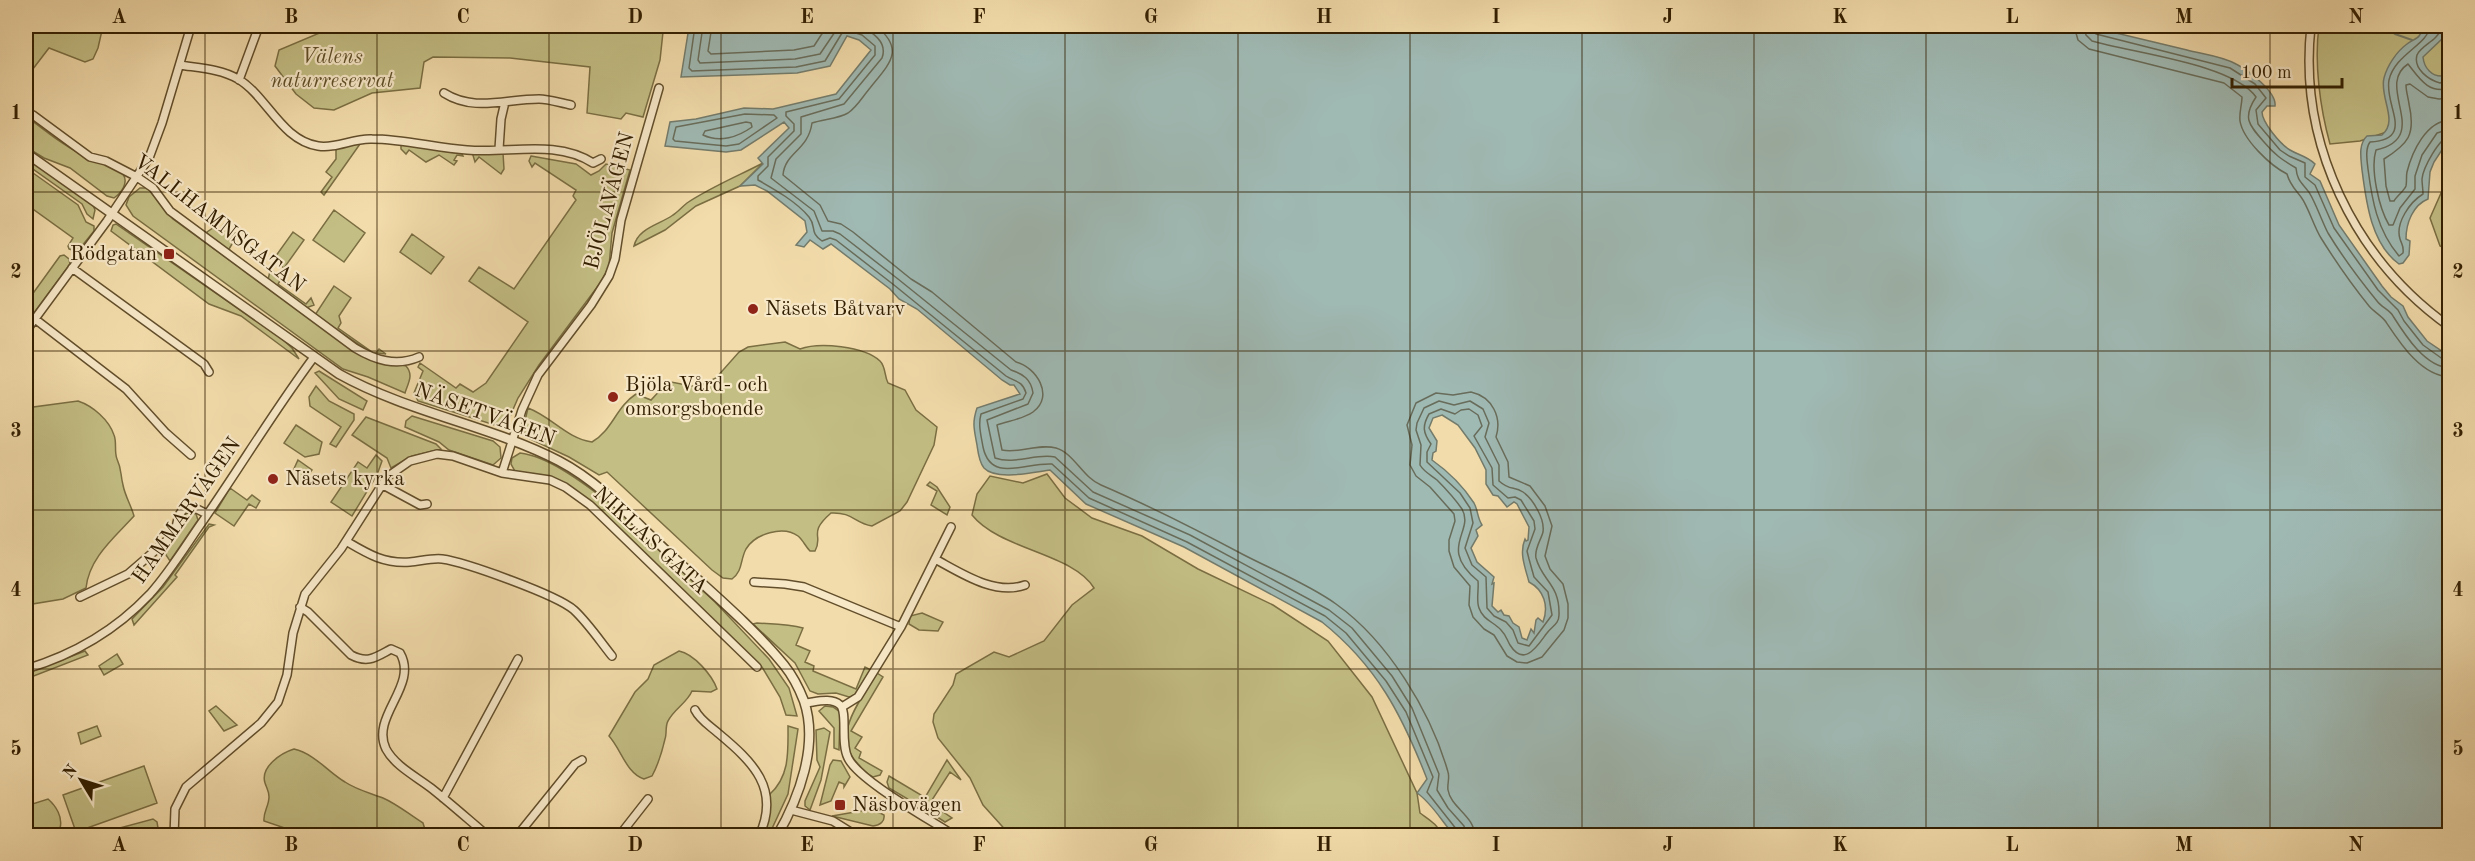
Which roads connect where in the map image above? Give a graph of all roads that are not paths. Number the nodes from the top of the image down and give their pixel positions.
1 (191, 26) edge
2 (260, 26) edge
3 (2312, 26) edge
4 (180, 65) junction
5 (239, 80) junction
6 (659, 88) dead end
7 (444, 93) dead end
8 (505, 102) junction
9 (571, 105) dead end
10 (33, 115) dead end
11 (499, 149) junction
12 (26, 153) edge
13 (601, 159) dead end
14 (137, 177) junction
15 (112, 214) junction
16 (72, 268) junction
17 (35, 319) junction
18 (2450, 327) edge
19 (26, 332) edge
20 (315, 357) junction
21 (419, 357) dead end
22 (209, 372) dead end
23 (512, 441) junction
24 (191, 455) dead end
25 (502, 473) junction
26 (382, 485) junction
27 (427, 504) dead end
28 (207, 514) junction
29 (951, 527) dead end
30 (346, 541) junction
31 (935, 559) junction
32 (754, 582) dead end
33 (1025, 585) dead end
34 (80, 597) dead end
35 (300, 607) junction
36 (901, 627) junction
37 (612, 656) dead end
38 (518, 659) dead end
39 (756, 666) dead end
40 (26, 669) edge
41 (804, 703) junction
42 (842, 707) junction
43 (695, 710) dead end
44 (582, 760) dead end
45 (443, 798) junction
46 (648, 799) dead end
47 (791, 810) junction
48 (480, 829) junction
49 (174, 836) edge
50 (474, 836) edge
51 (488, 836) edge
52 (517, 836) edge
53 (619, 836) edge
54 (759, 836) edge
55 (777, 836) edge
56 (857, 836) edge
57 (955, 836) edge

1 - 4 street
2 - 5 street
3 - 18 street
4 - 5 street
4 - 14 street
5 - 11 street
6 - 23 street, BJÖLAVÄGEN
7 - 8 street
8 - 9 street
8 - 11 street
10 - 14 street, VALLHAMNSGATAN
11 - 13 street
12 - 15 street, NÄSETVÄGEN
14 - 15 street
14 - 21 street, VALLHAMNSGATAN
15 - 16 street
15 - 20 street, NÄSETVÄGEN
16 - 17 street
16 - 22 street
17 - 19 street
17 - 24 street
20 - 23 street, NÄSETVÄGEN
20 - 28 street, HAMMARVÄGEN
23 - 25 street, BJÖLAVÄGEN
23 - 41 street, NÄSETVÄGEN
25 - 26 street, NIKLAS GATA
25 - 39 street, NIKLAS GATA
26 - 27 street
26 - 30 street, NIKLAS GATA
28 - 34 street
28 - 40 street, HAMMARVÄGEN
29 - 31 street
30 - 35 street, NIKLAS GATA
30 - 37 street
31 - 33 street
31 - 36 street
32 - 36 street
35 - 45 street
35 - 49 street, NIKLAS GATA
36 - 42 street
38 - 45 street
41 - 42 street
41 - 47 street, NÄSETVÄGEN
42 - 57 street
43 - 54 street
44 - 52 street
45 - 48 street
46 - 53 street
47 - 55 street, NÄSETVÄGEN
47 - 56 street
48 - 50 street
48 - 51 street

